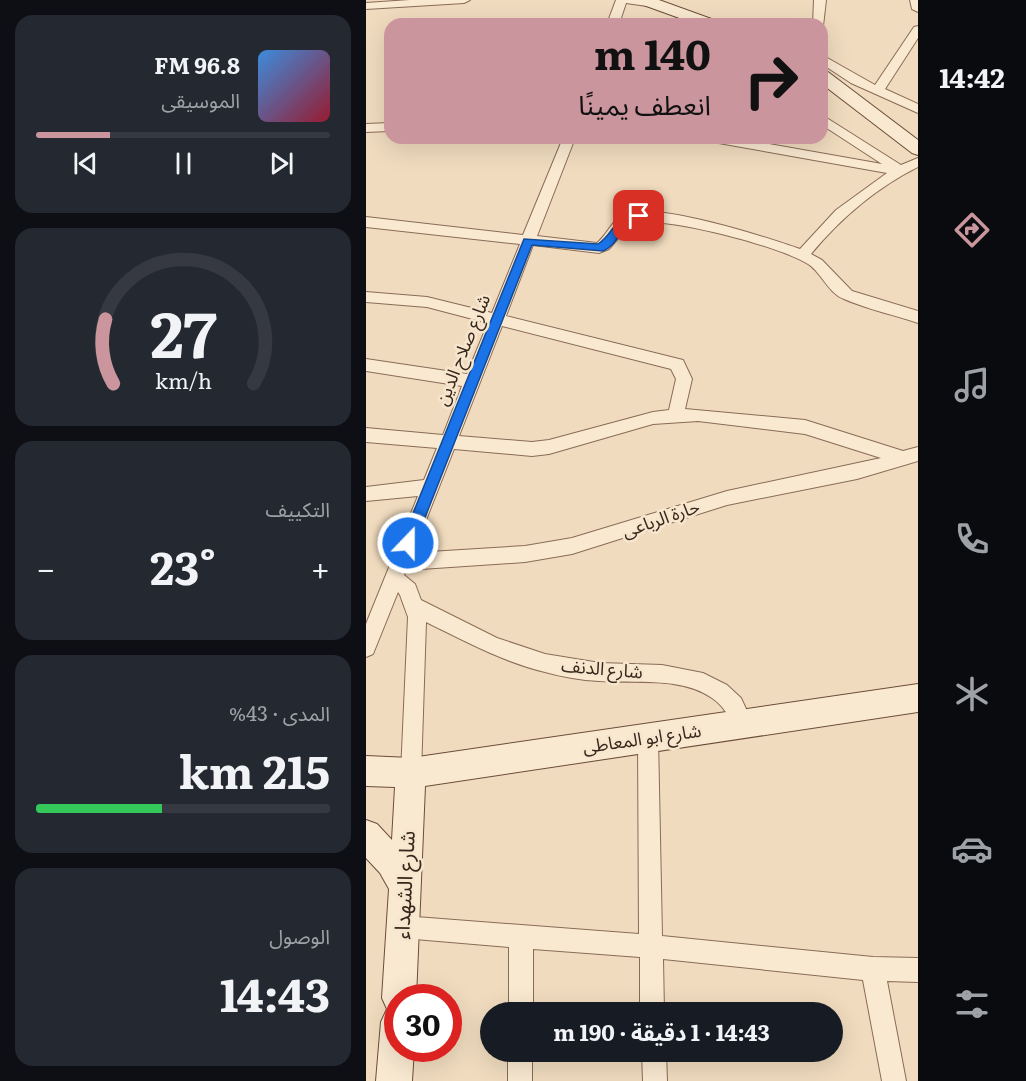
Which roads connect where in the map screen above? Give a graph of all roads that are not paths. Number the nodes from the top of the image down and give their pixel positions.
1 (464, 0) edge
2 (622, 0) edge
3 (627, 0) edge
4 (820, 0) edge
5 (916, 0) edge
6 (649, 2) edge
7 (366, 6) edge
8 (918, 9) edge
9 (615, 18) edge
10 (694, 18) edge
11 (819, 18) edge
12 (918, 29) edge
13 (828, 62) edge
14 (828, 80) edge
15 (878, 90) junction
16 (918, 109) edge
17 (828, 123) edge
18 (384, 127) edge
19 (366, 128) edge
20 (567, 144) edge
21 (782, 144) edge
22 (918, 148) edge
23 (918, 162) edge
24 (900, 171) junction
25 (366, 222) edge
26 (528, 241) junction
27 (802, 254) junction
28 (366, 297) edge
29 (918, 316) edge
30 (496, 321) junction
31 (366, 365) edge
32 (472, 381) junction
33 (676, 415) junction
34 (366, 435) edge
35 (448, 443) junction
36 (912, 457) edge
37 (430, 487) junction
38 (366, 494) edge
39 (397, 570) junction
40 (416, 607) junction
41 (366, 648) edge
42 (918, 698) edge
43 (743, 724) junction
44 (648, 738) junction
45 (366, 771) edge
46 (411, 773) junction
47 (366, 835) edge
48 (405, 886) junction
49 (403, 927) junction
50 (521, 935) junction
51 (649, 946) junction
52 (873, 969) junction
53 (918, 970) edge
54 (400, 984) edge
55 (521, 1002) edge
56 (652, 1002) edge
57 (395, 1062) edge
58 (520, 1062) edge
59 (654, 1062) edge
60 (394, 1081) edge
61 (520, 1081) edge
62 (655, 1081) edge
63 (894, 1081) edge

1 - 7 street
2 - 9 street
3 - 6 street
4 - 11 street
5 - 8 street
6 - 10 street
12 - 15 street
13 - 15 street
14 - 22 street
15 - 16 street
17 - 24 street
18 - 19 street
20 - 26 street, شارع صلاح الدين
21 - 24 street
23 - 24 street
24 - 27 street
25 - 26 street
26 - 27 street
26 - 30 street, شارع صلاح الدين
27 - 29 street
28 - 30 street
30 - 32 street, شارع صلاح الدين
30 - 33 street
31 - 32 street
32 - 35 street, شارع صلاح الدين
33 - 35 street
33 - 36 street
34 - 35 street
35 - 37 street, شارع صلاح الدين
36 - 39 street, حارة الرباعى
37 - 38 street
37 - 39 street, شارع صلاح الدين
39 - 40 street
39 - 41 street, شارع صلاح الدين
40 - 43 street, شارع الدنف
40 - 46 street
42 - 43 street, شارع ابو المعاطى
43 - 44 street, شارع ابو المعاطى
44 - 46 street, شارع ابو المعاطى
44 - 51 street
45 - 46 street, شارع ابو المعاطى
46 - 48 street, شارع الشهداء
47 - 48 street
48 - 49 street, شارع الشهداء
49 - 50 street
49 - 54 street, شارع الشهداء
50 - 51 street
50 - 55 street
51 - 52 street
51 - 56 street
52 - 53 street
52 - 63 street
57 - 60 street
58 - 61 street
59 - 62 street

